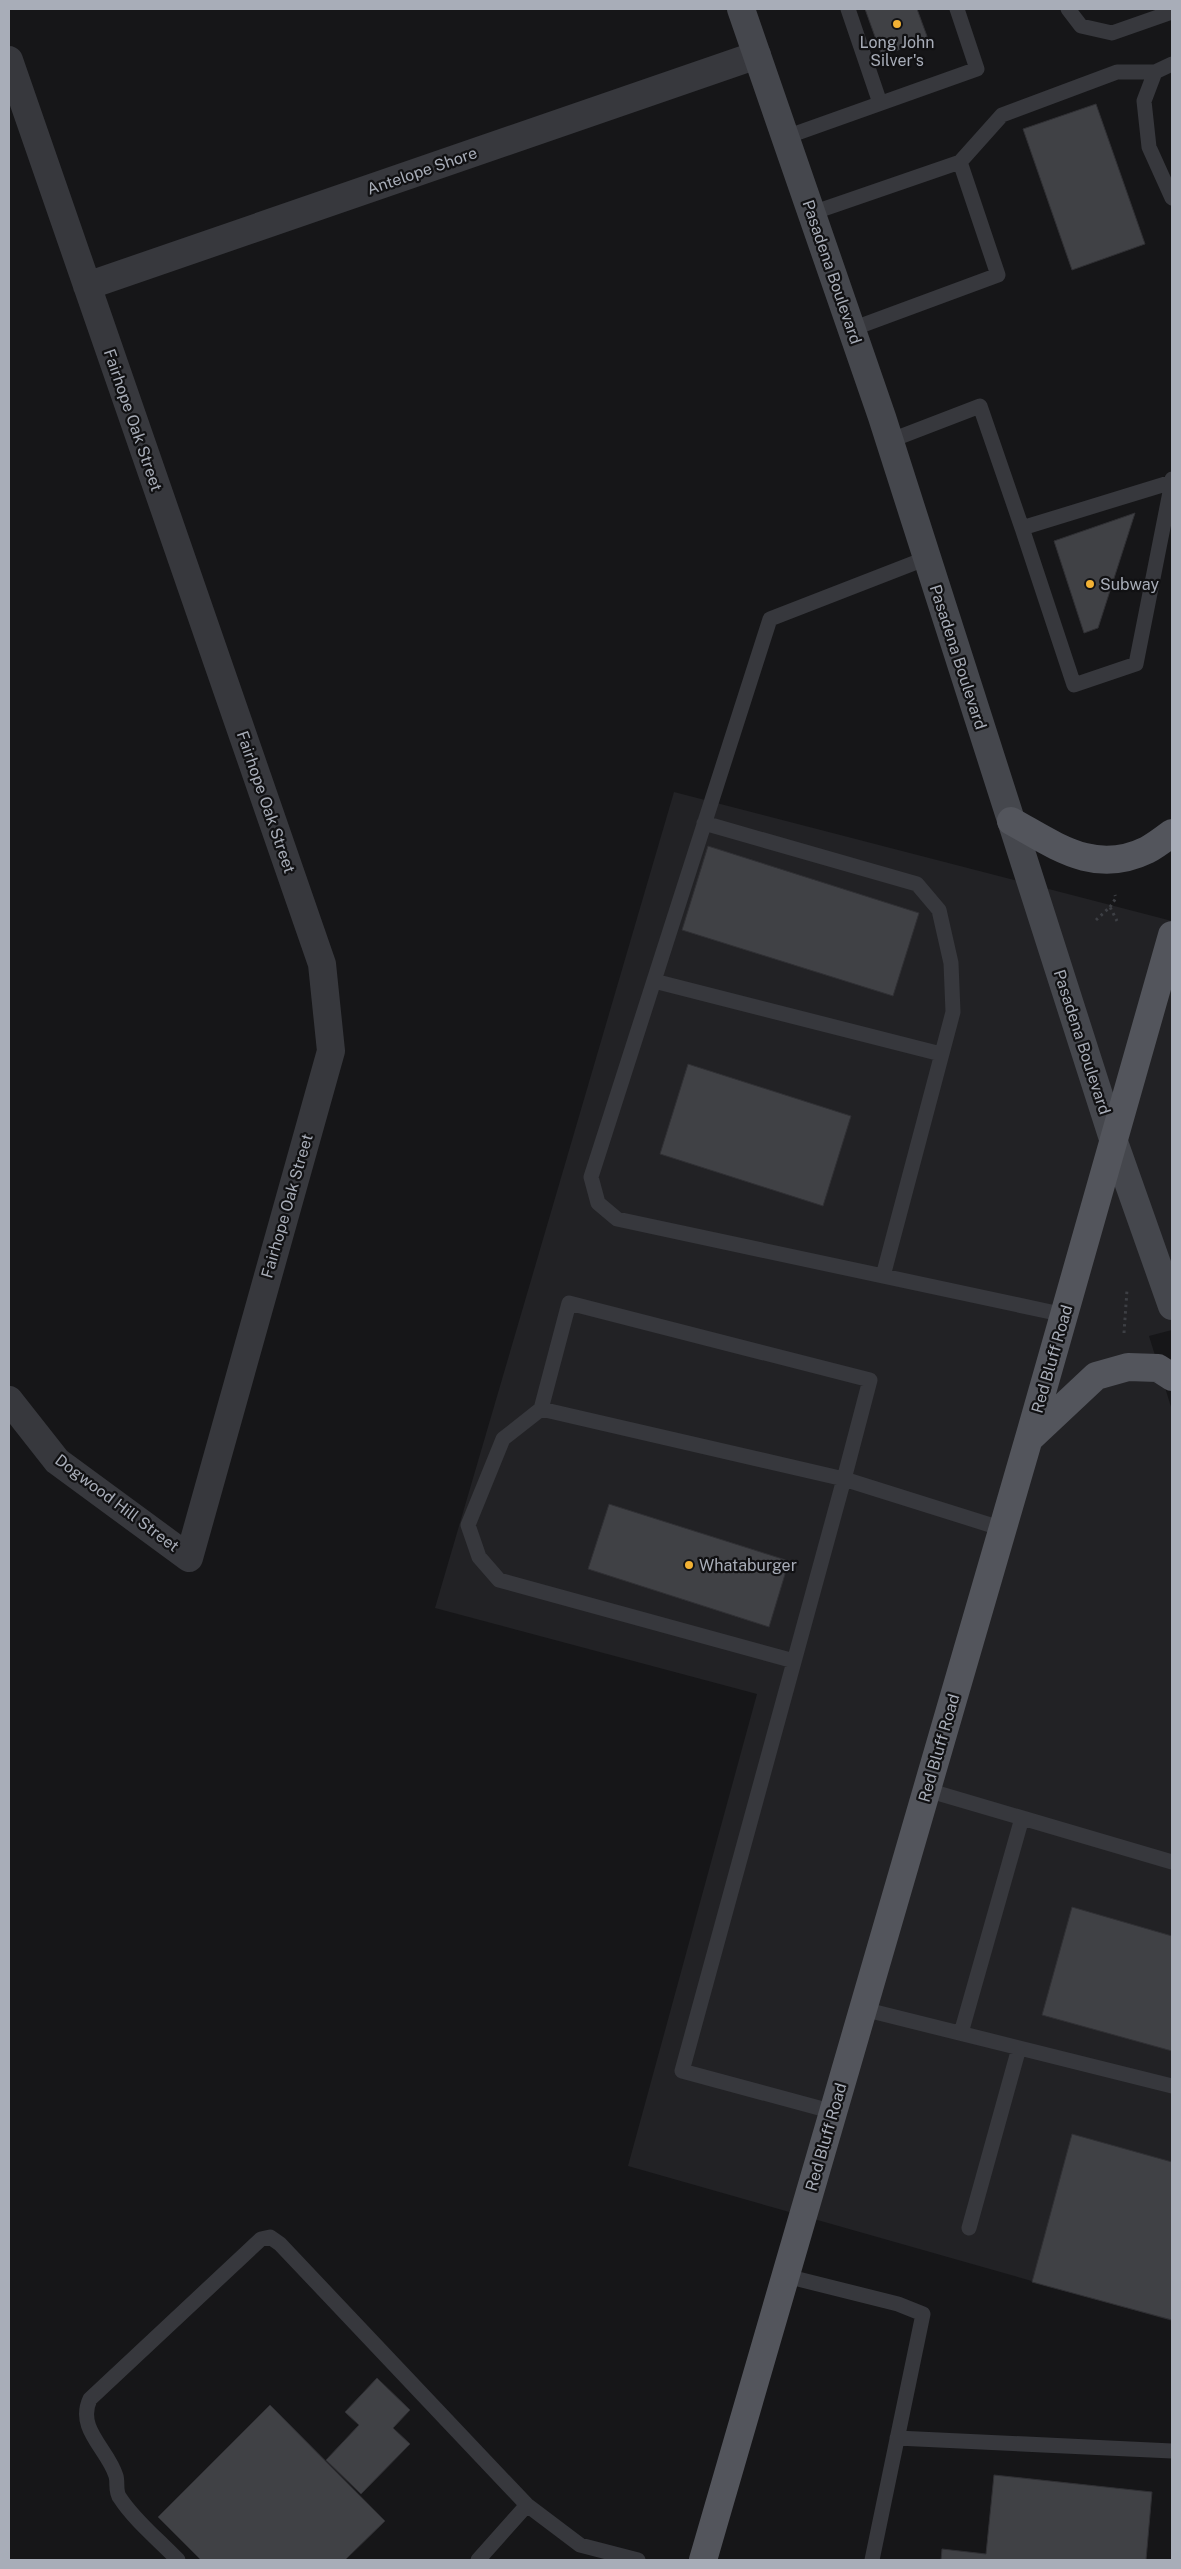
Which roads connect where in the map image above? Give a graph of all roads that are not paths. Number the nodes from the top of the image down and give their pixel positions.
1 (741, 9) edge
2 (848, 9) edge
3 (957, 9) edge
4 (1068, 9) edge
5 (1172, 12) edge
6 (757, 55) junction
7 (9, 60) edge
8 (1172, 64) edge
9 (1155, 72) junction
10 (880, 103) junction
11 (786, 137) junction
12 (960, 162) junction
13 (1172, 198) edge
14 (812, 213) junction
15 (87, 286) junction
16 (852, 329) junction
17 (889, 441) junction
18 (1172, 480) edge
19 (1022, 528) junction
20 (927, 558) junction
21 (1010, 821) junction
22 (704, 823) junction
23 (1172, 833) edge
24 (1172, 935) edge
25 (1167, 972) edge
26 (654, 981) junction
27 (941, 1054) junction
28 (1114, 1142) junction
29 (883, 1276) junction
30 (1172, 1306) edge
31 (1065, 1314) junction
32 (1172, 1377) edge
33 (9, 1400) edge
34 (541, 1409) junction
35 (1030, 1438) junction
36 (844, 1479) junction
37 (1003, 1529) junction
38 (189, 1558) joint
39 (794, 1661) junction
40 (927, 1790) junction
41 (1022, 1818) junction
42 (1172, 1862) edge
43 (863, 2009) junction
44 (961, 2033) junction
45 (1019, 2048) junction
46 (1172, 2086) edge
47 (834, 2112) junction
48 (969, 2228) dead end
49 (786, 2276) junction
50 (897, 2438) junction
51 (1172, 2451) edge
52 (528, 2505) junction
53 (178, 2560) edge
54 (478, 2560) edge
55 (638, 2560) edge
56 (703, 2560) edge
57 (872, 2560) edge

1 - 6 main road, Pasadena Boulevard
2 - 10 lane
3 - 10 lane
4 - 5 lane
6 - 11 main road, Pasadena Boulevard
6 - 15 street, Antelope Shore
7 - 15 street, Fairhope Oak Street
8 - 9 lane
9 - 12 lane
9 - 13 lane
10 - 11 lane
11 - 14 main road, Pasadena Boulevard
12 - 14 lane
12 - 16 lane
14 - 16 main road, Pasadena Boulevard
15 - 38 street, Fairhope Oak Street
16 - 17 main road, Pasadena Boulevard
17 - 19 lane
17 - 20 main road, Pasadena Boulevard
18 - 19 lane
18 - 19 lane
20 - 21 main road, Pasadena Boulevard
20 - 22 lane
21 - 23 main road
21 - 28 main road, Pasadena Boulevard
22 - 26 lane
22 - 27 lane
24 - 25 main road, Red Bluff Road
25 - 28 main road, Red Bluff Road
26 - 27 lane
26 - 29 lane
27 - 29 lane
28 - 30 main road, Pasadena Boulevard
28 - 31 main road, Red Bluff Road
29 - 31 lane
31 - 35 main road, Red Bluff Road
32 - 35 main road
33 - 38 street, Dogwood Hill Street
34 - 36 lane
34 - 36 lane
34 - 39 lane
35 - 37 main road, Red Bluff Road
36 - 37 lane
36 - 39 lane
37 - 40 main road, Red Bluff Road
39 - 47 lane
40 - 41 lane
40 - 43 main road, Red Bluff Road
41 - 42 lane
41 - 44 lane
43 - 44 lane
43 - 47 main road, Red Bluff Road
44 - 45 lane
45 - 46 lane
45 - 48 lane
47 - 49 main road, Red Bluff Road
49 - 50 lane
49 - 56 main road, Red Bluff Road
50 - 51 lane
50 - 57 lane
52 - 53 lane
52 - 54 lane
52 - 55 lane

